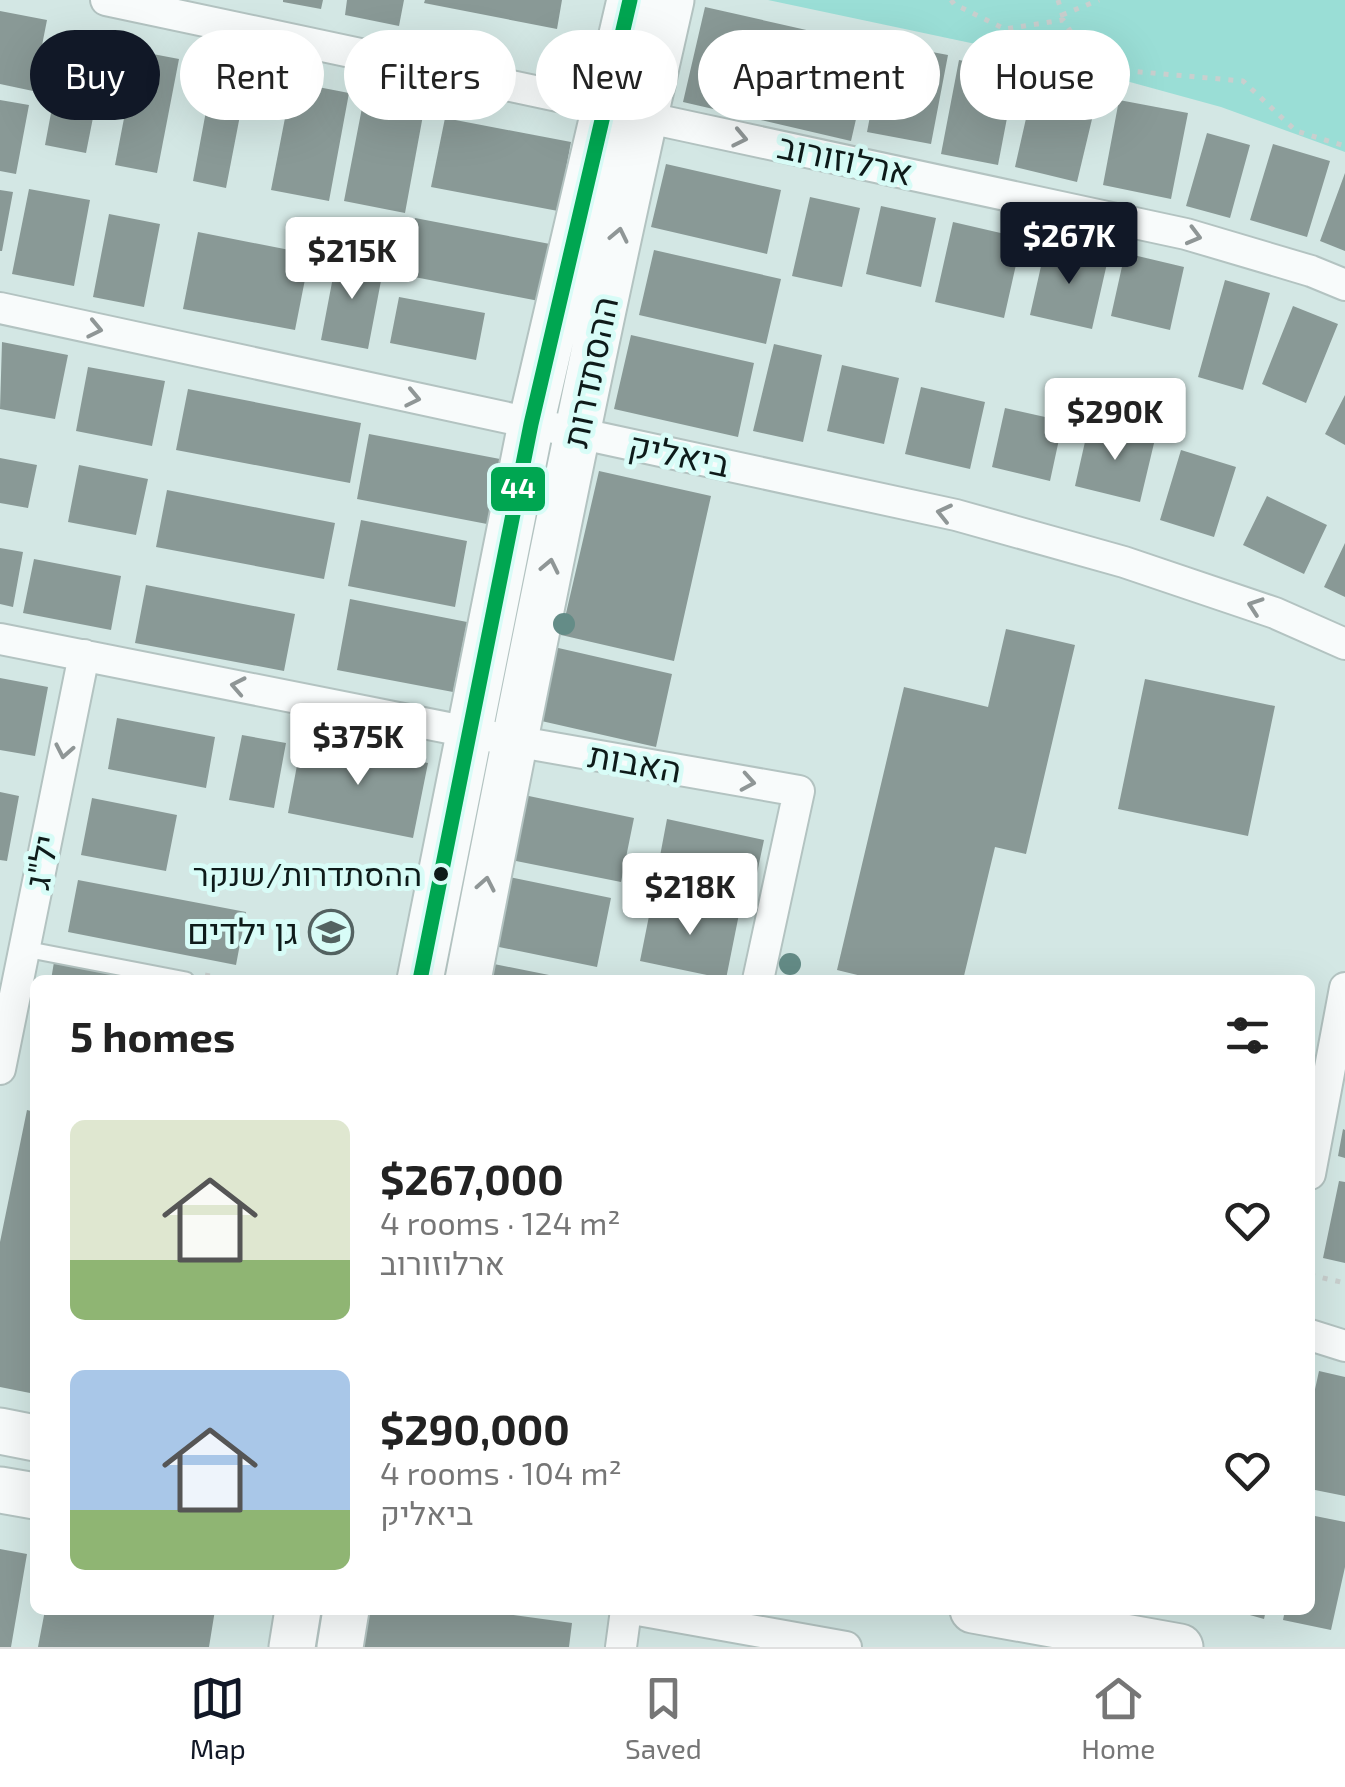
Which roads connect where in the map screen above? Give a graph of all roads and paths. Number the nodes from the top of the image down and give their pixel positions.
1 (106, 0) edge
2 (630, 0) edge
3 (671, 0) edge
4 (951, 0) edge
5 (1058, 0) edge
6 (1099, 0) edge
7 (1063, 18) junction
8 (629, 30) edge
9 (659, 30) edge
10 (536, 93) edge
11 (623, 120) edge
12 (624, 120) edge
13 (662, 120) edge
14 (1345, 146) edge
15 (1345, 285) edge
16 (0, 308) edge
17 (531, 424) junction
18 (578, 434) junction
19 (0, 639) edge
20 (1345, 644) edge
21 (84, 655) junction
22 (492, 737) junction
23 (24, 949) junction
24 (160, 975) edge
25 (421, 975) edge
26 (468, 975) edge
27 (759, 975) edge
28 (1345, 988) edge
29 (0, 1069) edge
30 (1315, 1147) edge
31 (1315, 1276) edge
32 (1345, 1283) edge
33 (1315, 1337) edge
34 (1345, 1346) edge
35 (0, 1431) edge
36 (30, 1437) edge
37 (0, 1490) edge
38 (30, 1495) edge
39 (297, 1615) edge
40 (345, 1615) edge
41 (625, 1615) edge
42 (666, 1615) edge
43 (1001, 1615) edge
44 (292, 1647) edge
45 (340, 1647) edge
46 (621, 1647) edge
47 (846, 1647) edge
48 (1180, 1647) edge

1 - 10 street, ארלוזורוב
2 - 8 street, ההסתדרות
3 - 9 street, ההסתדרות
4 - 7 path
5 - 7 path
6 - 7 path
7 - 14 path
11 - 17 street, ההסתדרות
18 -> 12 street, ההסתדרות
13 -> 15 street, ארלוזורוב
16 -> 17 street, ביאליק
17 - 18 street, ביאליק
17 - 22 street, ההסתדרות
20 -> 18 street, ביאליק
22 -> 18 street, ההסתדרות
19 - 21 street, האבות
22 -> 21 street, האבות
21 -> 23 street, יל"ג
22 - 25 street, ההסתדרות
26 -> 22 street, ההסתדרות
22 -> 27 street, האבות
23 - 24 lane
23 - 29 street, יל"ג
28 - 30 street
31 - 32 path
33 - 34 street
35 - 36 street
37 - 38 street
39 - 44 street
40 - 45 street
41 - 46 street
42 - 47 street
43 - 48 street

